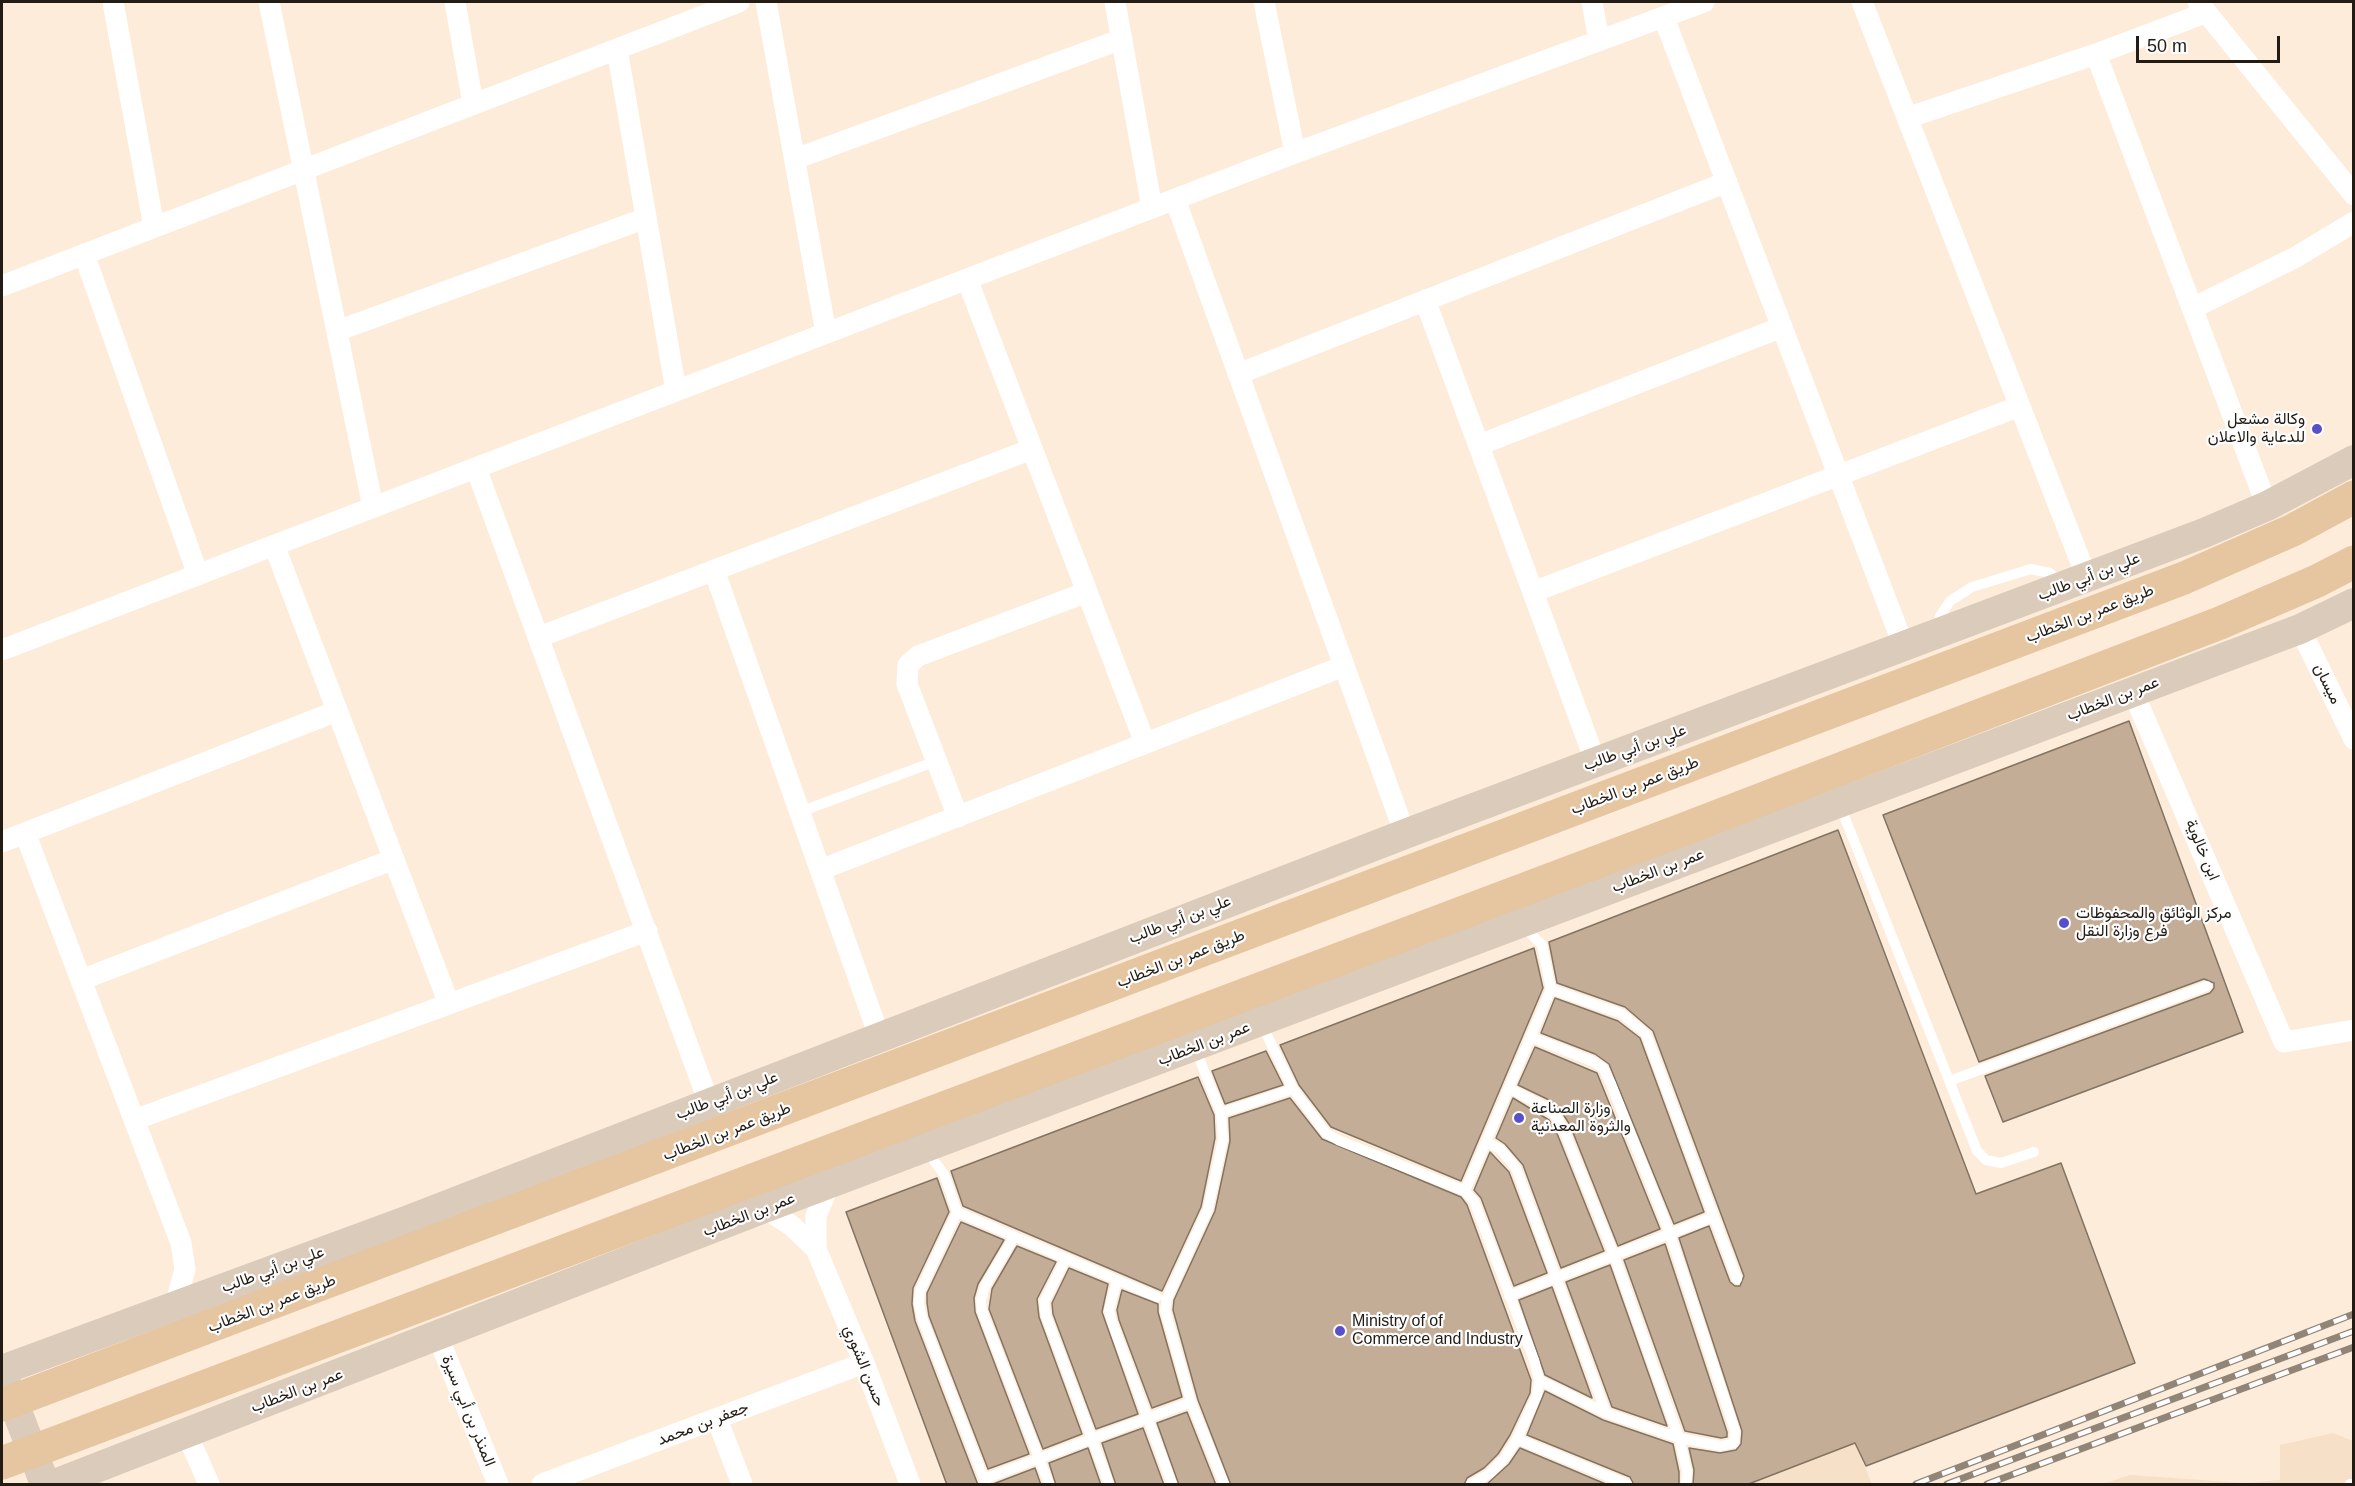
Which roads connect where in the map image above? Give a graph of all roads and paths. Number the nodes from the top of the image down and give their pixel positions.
1 (113, 2) edge
2 (269, 2) edge
3 (455, 2) edge
4 (739, 2) edge
5 (766, 2) edge
6 (1115, 2) edge
7 (1264, 2) edge
8 (1592, 2) edge
9 (1704, 2) edge
10 (1862, 2) edge
11 (2201, 7) edge
12 (1664, 18) junction
13 (1122, 39) junction
14 (1599, 41) junction
15 (617, 49) junction
16 (2096, 54) junction
17 (473, 104) junction
18 (1907, 118) junction
19 (1295, 153) junction
20 (795, 159) junction
21 (304, 168) junction
22 (1727, 182) junction
23 (2354, 195) edge
24 (1175, 199) junction
25 (1152, 208) junction
26 (646, 218) junction
27 (2354, 222) edge
28 (154, 227) junction
29 (84, 254) junction
30 (967, 279) junction
31 (2, 285) edge
32 (1425, 300) junction
33 (2193, 308) junction
34 (1782, 327) junction
35 (337, 331) junction
36 (826, 333) junction
37 (1238, 374) junction
38 (676, 391) junction
39 (2020, 406) junction
40 (1479, 445) junction
41 (1032, 448) junction
42 (2354, 460) edge
43 (476, 468) junction
44 (1838, 476) junction
45 (2354, 497) edge
46 (2267, 506) junction
47 (373, 507) junction
48 (274, 545) junction
49 (2354, 562) edge
50 (714, 570) junction
51 (198, 575) junction
52 (2075, 583) junction
53 (1087, 592) junction
54 (1533, 592) junction
55 (2354, 603) edge
56 (2220, 623) junction
57 (2300, 629) junction
58 (538, 637) junction
59 (1904, 647) junction
60 (2, 650) edge
61 (1344, 666) junction
62 (2192, 668) junction
63 (1797, 688) junction
64 (2133, 692) junction
65 (337, 711) junction
66 (2354, 739) edge
67 (1756, 740) junction
68 (1145, 743) junction
69 (936, 761) junction
70 (1596, 763) junction
71 (1839, 803) junction
72 (800, 812) junction
73 (958, 816) junction
74 (1679, 831) junction
75 (25, 833) junction
76 (1405, 834) junction
77 (2, 842) edge
78 (1727, 845) junction
79 (394, 859) junction
80 (820, 870) junction
81 (1520, 923) junction
82 (647, 932) junction
83 (81, 980) junction
84 (2207, 986) dead end
85 (1551, 989) junction
86 (449, 1004) junction
87 (1261, 1022) junction
88 (2354, 1030) edge
89 (879, 1036) junction
90 (1531, 1037) junction
91 (1195, 1048) junction
92 (1952, 1080) junction
93 (1509, 1088) junction
94 (1293, 1089) junction
95 (709, 1103) junction
96 (1221, 1113) junction
97 (134, 1120) junction
98 (1486, 1142) junction
99 (925, 1149) junction
100 (2034, 1152) dead end
101 (829, 1185) junction
102 (1466, 1191) junction
103 (764, 1208) junction
104 (957, 1212) junction
105 (1713, 1217) junction
106 (406, 1221) junction
107 (466, 1231) junction
108 (1670, 1234) junction
109 (1014, 1237) junction
110 (816, 1249) junction
111 (1614, 1255) junction
112 (1066, 1258) junction
113 (1555, 1278) junction
114 (1737, 1279) dead end
115 (1117, 1280) junction
116 (1509, 1296) junction
117 (1157, 1297) dead end
118 (435, 1300) junction
119 (175, 1306) junction
120 (507, 1310) junction
121 (438, 1337) junction
122 (864, 1363) junction
123 (2, 1370) edge
124 (1539, 1380) junction
125 (1191, 1402) junction
126 (7, 1403) edge
127 (1606, 1413) junction
128 (717, 1419) junction
129 (1146, 1420) junction
130 (187, 1434) junction
131 (1679, 1438) junction
132 (1092, 1439) junction
133 (1517, 1439) junction
134 (32, 1452) junction
135 (1039, 1459) junction
136 (2, 1463) edge
137 (985, 1482) edge
138 (45, 1485) edge
139 (55, 1485) edge
140 (208, 1485) edge
141 (498, 1485) edge
142 (542, 1485) edge
143 (742, 1485) edge
144 (910, 1485) edge
145 (1048, 1485) edge
146 (1109, 1485) edge
147 (1172, 1485) edge
148 (1224, 1485) edge
149 (1471, 1485) edge
150 (1627, 1485) edge
151 (1686, 1485) edge

1 - 28 street
2 - 21 street
3 - 17 street
4 - 15 street
5 - 20 street
6 - 13 street
7 - 19 street
8 - 14 street
9 - 12 street
10 - 18 street
11 - 16 street
11 - 23 street
12 - 14 street
12 - 22 street
13 - 20 street
13 - 25 street
14 - 19 street
15 - 17 street
15 - 26 street
16 - 18 street
16 - 33 street
17 - 21 street
18 - 39 street
19 - 24 street
20 - 36 street
21 - 28 street
21 - 35 street
22 - 32 street
22 - 34 street
24 - 25 street
24 - 37 street
25 - 30 street
26 - 35 street
26 - 38 street
27 - 33 street
28 - 29 street
29 - 31 street
29 - 51 street
30 - 36 street
30 - 41 street
32 - 37 street
32 - 40 street
33 - 46 street
34 - 40 street
34 - 44 street
35 - 47 street
36 - 38 street
37 - 61 street
38 - 43 street
39 - 44 street
39 - 52 street
40 - 54 street
41 - 50 street
41 - 53 street
42 - 46 street, علي بن أبي طالب
43 - 47 street
43 - 58 street
44 - 54 street
44 - 59 street
45 - 67 main road, طريق عمر بن الخطاب
46 - 52 street, علي بن أبي طالب
47 - 48 street
48 - 51 street
48 - 65 street
49 - 56 main road
50 - 58 street
50 - 72 street
51 - 60 street
52 - 59 street, علي بن أبي طالب
53 - 68 street
53 - 69 street
54 - 70 street
55 - 57 street, عمر بن الخطاب
56 - 62 street
56 - 74 main road
57 - 62 street, عمر بن الخطاب
57 - 66 street, ميسان
58 - 82 street
59 - 63 street, علي بن أبي طالب
61 - 68 street
61 - 76 street
62 - 64 street, عمر بن الخطاب
63 - 67 street
63 - 70 street, علي بن أبي طالب
64 - 71 street, عمر بن الخطاب
64 - 88 street, ابن خالوية
65 - 75 street
65 - 79 street
67 - 107 main road, طريق عمر بن الخطاب
68 - 73 street
69 - 72 lane
69 - 73 street
70 - 76 street, علي بن أبي طالب
71 - 78 street, عمر بن الخطاب
71 - 92 lane
72 - 80 street
73 - 80 street
74 - 78 street
74 - 118 main road
75 - 77 street
75 - 83 street
76 - 89 street, علي بن أبي طالب
78 - 81 street, عمر بن الخطاب
79 - 83 street
79 - 86 street
80 - 89 street
81 - 85 lane
81 - 87 street, عمر بن الخطاب
82 - 86 street
82 - 95 street
83 - 97 street
84 - 92 lane
85 - 90 lane
85 - 105 lane
86 - 97 street
87 - 91 street, عمر بن الخطاب
87 - 94 lane
89 - 95 street, علي بن أبي طالب
90 - 93 lane
90 - 108 lane
91 - 96 lane
91 - 99 street, عمر بن الخطاب
92 - 100 lane
93 - 98 lane
93 - 111 lane
94 - 96 lane
94 - 102 lane
95 - 106 street, علي بن أبي طالب
96 - 125 lane
97 - 119 street
98 - 102 lane
98 - 113 lane
99 - 101 street, عمر بن الخطاب
99 - 104 lane
101 - 103 street, عمر بن الخطاب
101 - 110 street, حسن الشوري
102 - 116 lane
103 - 110 street, حسن الشوري
103 - 120 street, عمر بن الخطاب
104 - 109 lane
104 - 137 lane
105 - 108 lane
105 - 114 lane
106 - 107 street
106 - 119 street, علي بن أبي طالب
107 - 126 main road, طريق عمر بن الخطاب
108 - 111 lane
108 - 131 lane
109 - 112 lane
109 - 135 lane
110 - 122 street, حسن الشوري
111 - 113 lane
111 - 131 lane
112 - 115 lane
112 - 132 lane
113 - 116 lane
113 - 127 lane
115 - 117 lane
115 - 129 lane
116 - 124 lane
118 - 120 street
118 - 134 main road
119 - 123 street, علي بن أبي طالب
120 - 121 street, عمر بن الخطاب
121 - 130 street, عمر بن الخطاب
121 - 141 street, المنذر بن أبي سيرة
122 - 128 street, جعفر بن محمد
122 - 144 street, حسن الشوري
123 - 126 street
124 - 127 lane
124 - 133 lane
125 - 129 lane
125 - 148 lane
126 - 134 street
127 - 131 lane
128 - 142 street, جعفر بن محمد
128 - 143 street
129 - 132 lane
129 - 147 lane
130 - 139 street, عمر بن الخطاب
130 - 140 street
131 - 151 lane
132 - 135 lane
132 - 146 lane
133 - 149 lane
133 - 150 lane
134 - 136 main road
134 - 138 street
135 - 137 lane
135 - 145 lane

